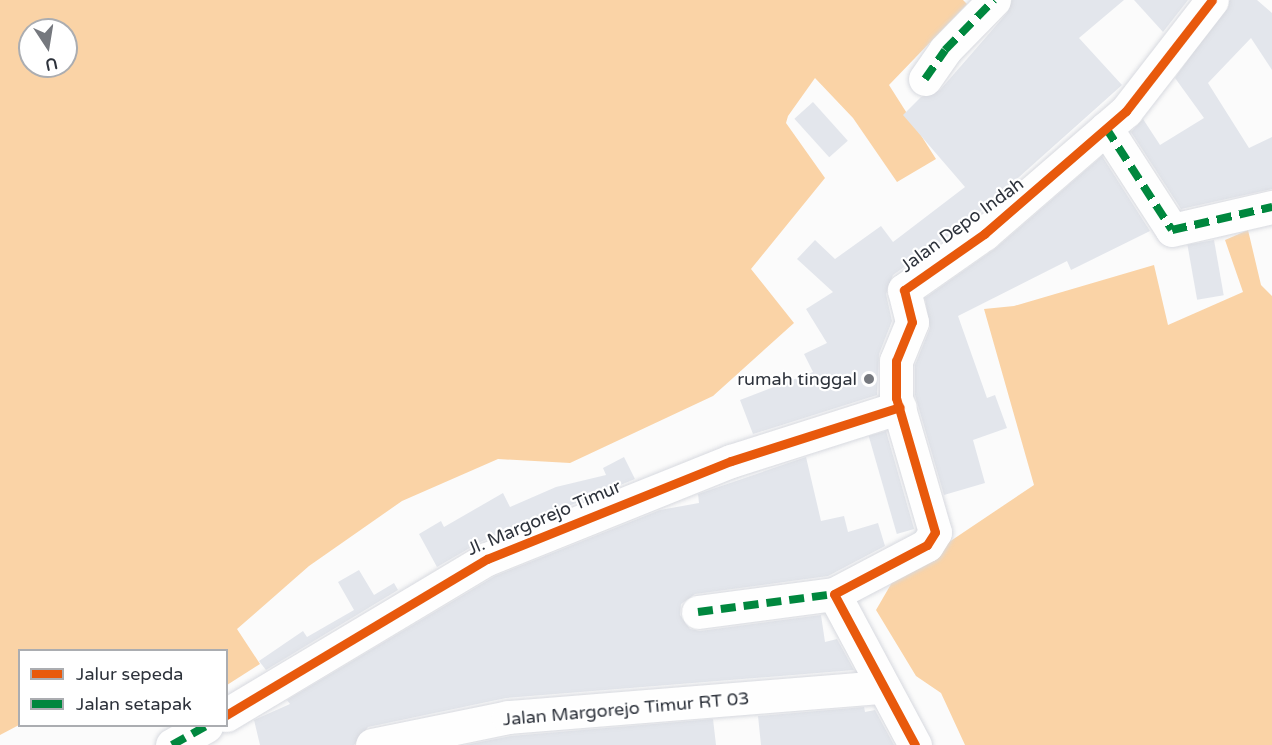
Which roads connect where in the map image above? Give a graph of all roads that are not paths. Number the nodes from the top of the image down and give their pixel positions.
1 (994, 0) edge
2 (1212, 0) edge
3 (925, 79) dead end
4 (1106, 129) junction
5 (1272, 207) edge
6 (900, 407) junction
7 (834, 594) junction
8 (698, 612) dead end
9 (882, 687) junction
10 (228, 714) edge
11 (204, 727) edge
12 (172, 745) edge
13 (372, 745) edge
14 (915, 745) edge

1 - 3 street
2 - 4 street, Jalan Depo Indah
4 - 5 street
4 - 6 street, Jalan Depo Indah
6 - 7 street, Jalan Depo Indah
6 - 10 street, Jl. Margorejo Timur
7 - 8 street
7 - 9 street
9 - 13 street, Jalan Margorejo Timur RT 03
9 - 14 street
11 - 12 street

